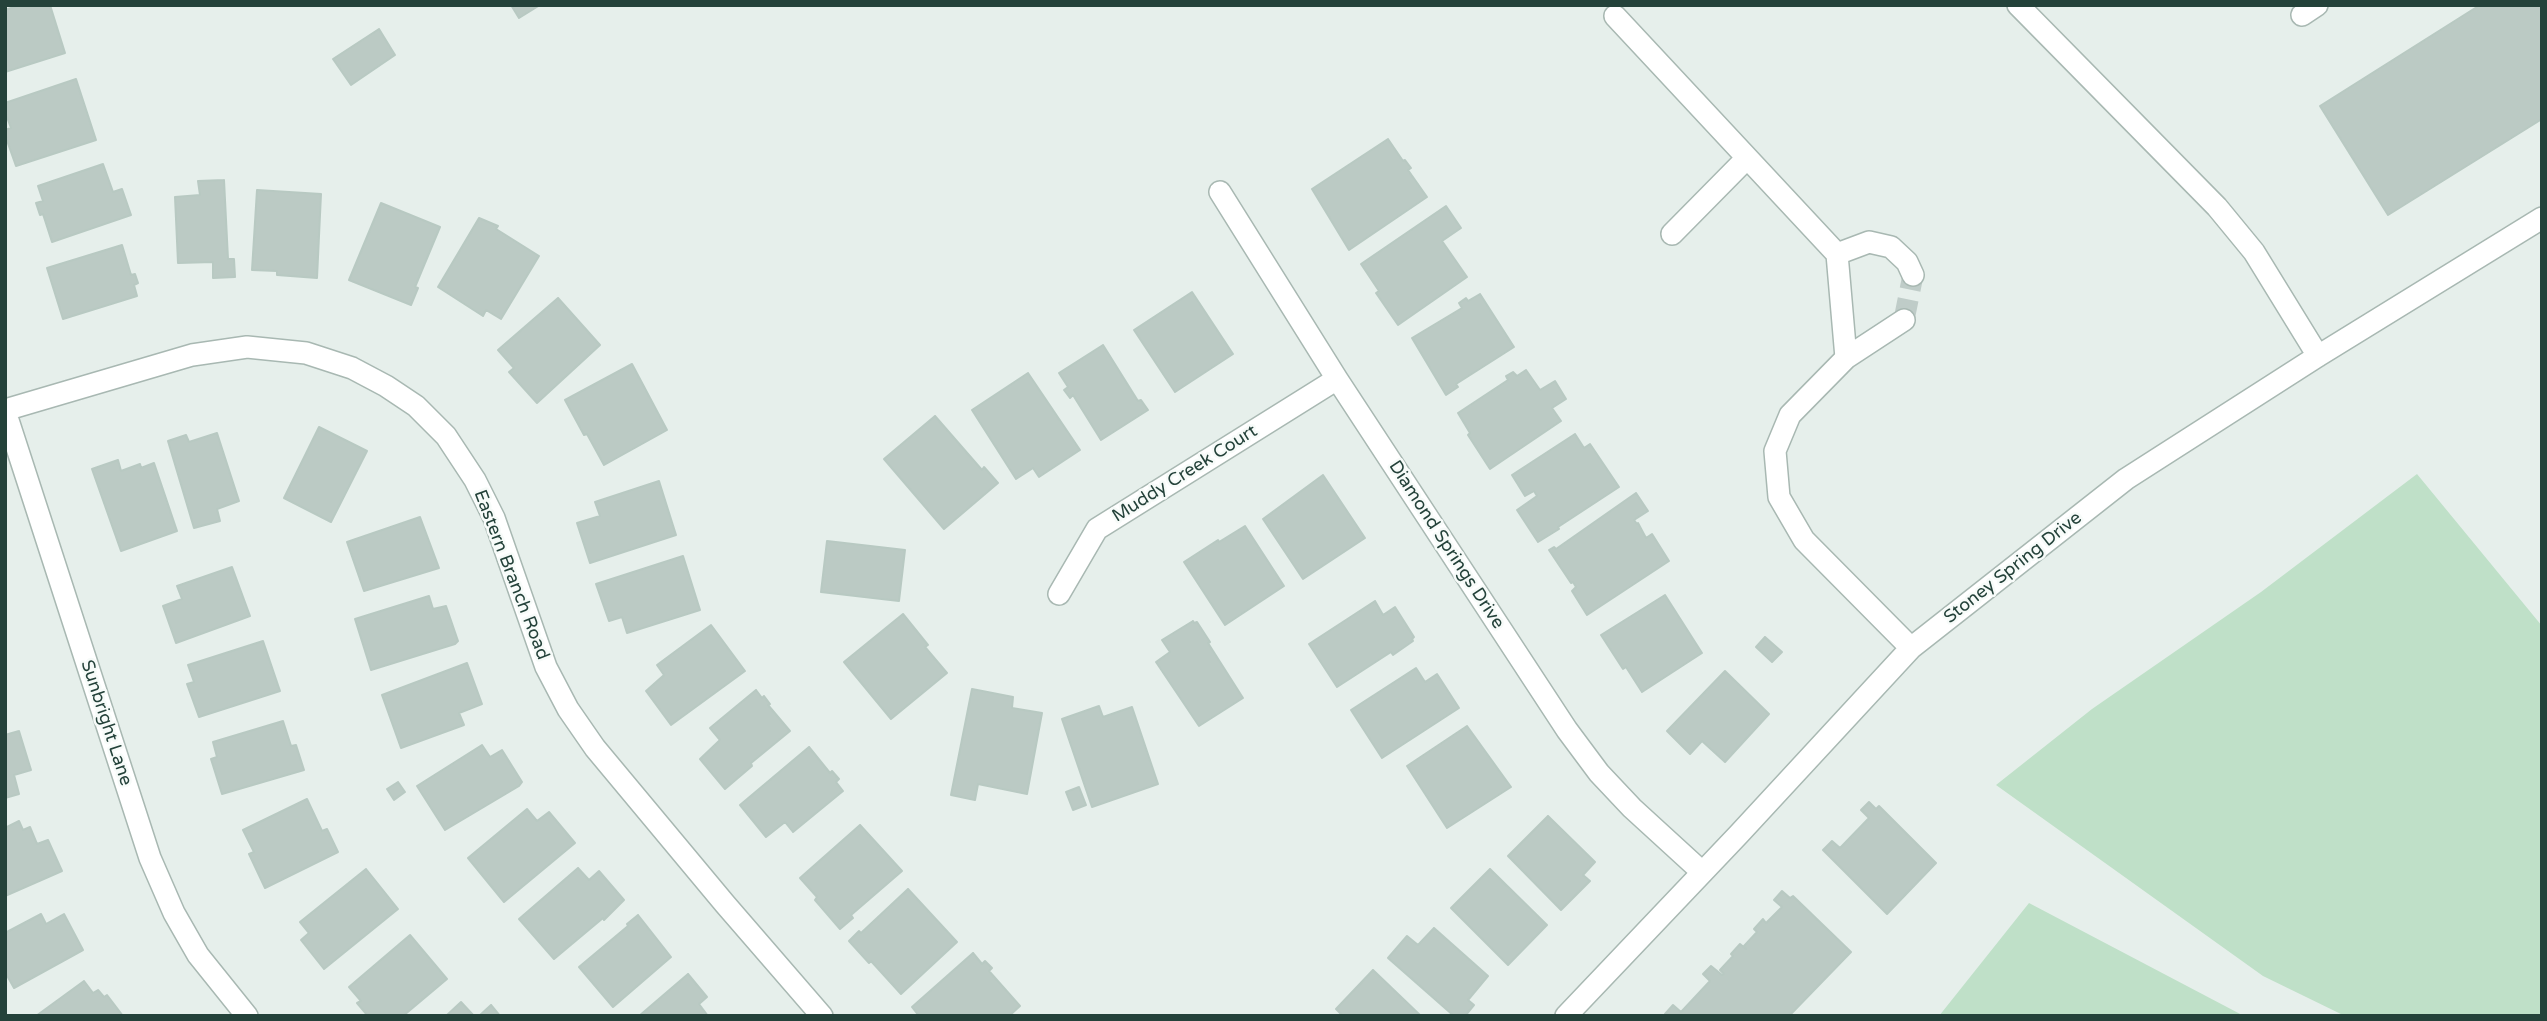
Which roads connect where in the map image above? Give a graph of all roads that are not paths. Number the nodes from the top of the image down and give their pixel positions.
1 (2018, 5) edge
2 (1615, 16) dead end
3 (1747, 158) junction
4 (1220, 192) dead end
5 (2542, 218) edge
6 (1672, 234) dead end
7 (1837, 254) junction
8 (1913, 275) dead end
9 (1904, 320) dead end
10 (2318, 356) junction
11 (1846, 358) junction
12 (1337, 379) junction
13 (5, 411) edge
14 (1059, 594) dead end
15 (1911, 648) junction
16 (1702, 872) junction
17 (247, 1016) edge
18 (822, 1016) edge
19 (1566, 1016) edge

1 - 10 street
2 - 3 street
3 - 6 street
3 - 7 street
4 - 12 street, Diamond Springs Drive
5 - 10 street, Stoney Spring Drive
7 - 8 street
7 - 11 street
9 - 11 street
10 - 15 street, Stoney Spring Drive
11 - 15 street
12 - 14 street, Muddy Creek Court
12 - 16 street, Diamond Springs Drive
13 - 17 street, Sunbright Lane
13 - 18 street, Eastern Branch Road
15 - 16 street, Stoney Spring Drive
16 - 19 street, Stoney Spring Drive

